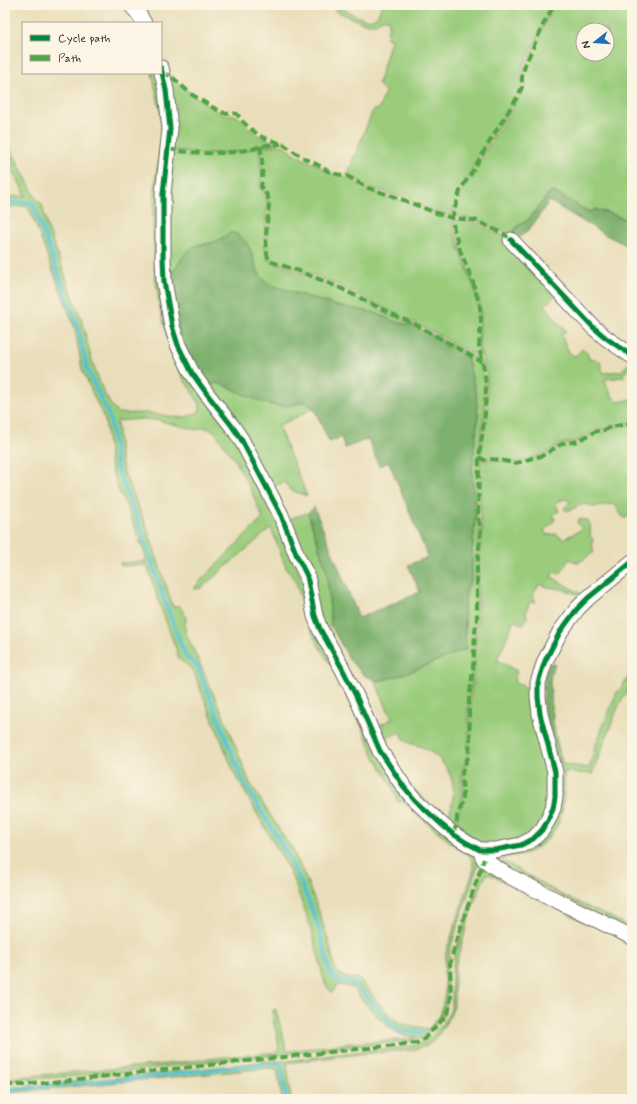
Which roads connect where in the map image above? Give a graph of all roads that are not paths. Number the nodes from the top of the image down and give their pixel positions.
1 (131, 5) edge
2 (143, 22) edge
3 (162, 72) edge
4 (511, 240) dead end
5 (632, 356) edge
6 (632, 562) edge
7 (480, 850) junction
8 (632, 937) edge

1 - 2 street
3 - 7 street
4 - 5 street
6 - 7 street
7 - 8 street

